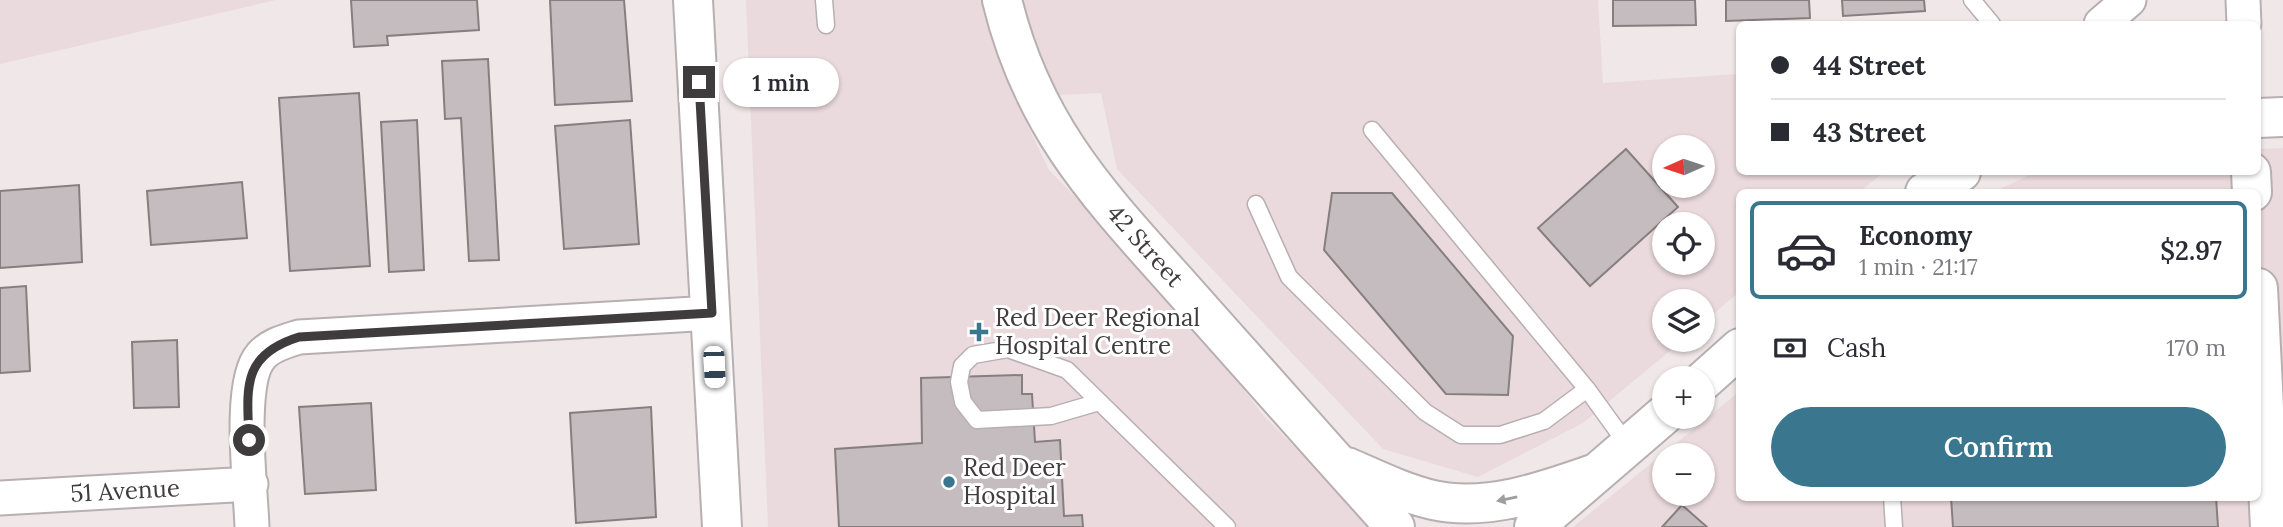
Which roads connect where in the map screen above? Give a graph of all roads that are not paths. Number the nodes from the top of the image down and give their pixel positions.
1 (693, 0) edge
2 (824, 0) edge
3 (1002, 0) edge
4 (1972, 0) edge
5 (2129, 0) edge
6 (2243, 0) edge
7 (1990, 21) edge
8 (2104, 21) edge
9 (2244, 21) edge
10 (825, 25) dead end
11 (2283, 117) edge
12 (2261, 118) edge
13 (1372, 130) dead end
14 (1956, 175) edge
15 (1930, 189) edge
16 (1256, 204) dead end
17 (712, 313) junction
18 (2261, 348) edge
19 (1736, 352) edge
20 (1715, 370) edge
21 (1587, 389) junction
22 (1099, 402) junction
23 (1652, 426) edge
24 (1629, 447) junction
25 (1335, 462) junction
26 (1596, 473) junction
27 (251, 484) junction
28 (0, 498) edge
29 (1892, 501) edge
30 (252, 527) edge
31 (722, 527) edge
32 (1227, 527) edge
33 (1369, 527) edge
34 (1395, 527) edge
35 (1534, 527) edge
36 (1894, 527) edge
37 (2270, 527) edge

1 - 17 street
2 - 10 lane
3 - 25 street, 42 Street
4 - 7 lane
5 - 8 street
6 - 9 street
11 - 12 street
13 - 21 lane
14 - 15 street
16 - 21 lane
17 - 27 street
17 - 31 street
18 - 37 street
19 - 20 street
21 - 24 lane
22 - 22 lane
22 - 32 lane
23 - 24 street
24 - 26 street
26 -> 25 street, 42 Street
25 - 33 street
25 - 34 street, 42 Street
26 - 35 street
27 - 28 street, 51 Avenue
27 - 30 street
29 - 36 lane

